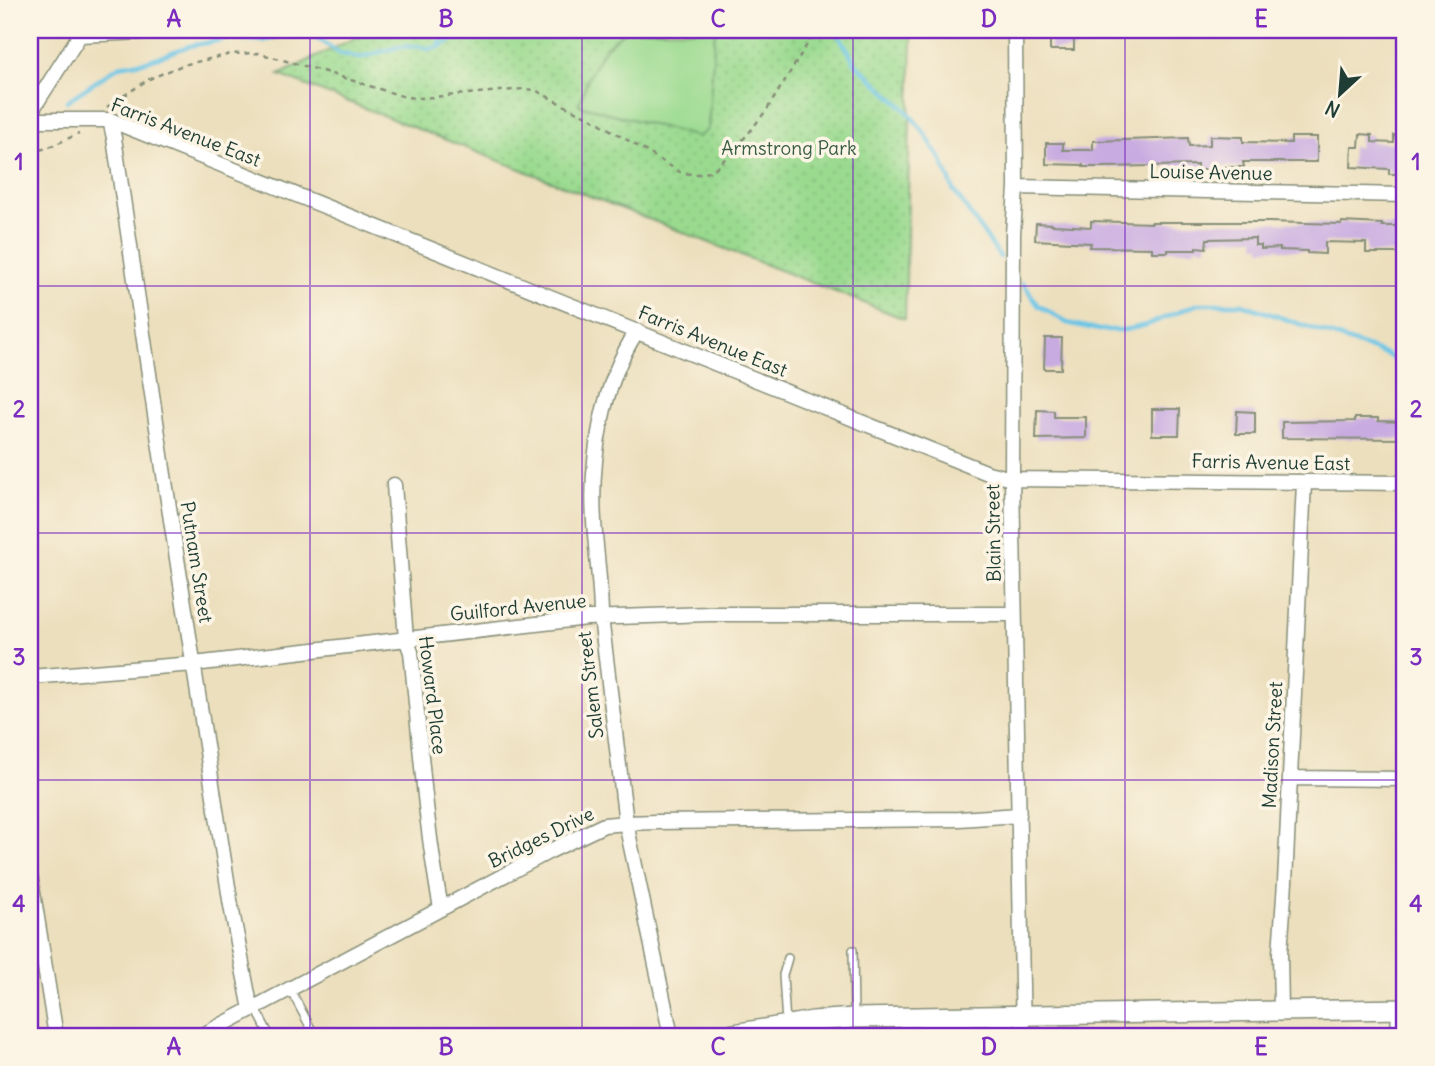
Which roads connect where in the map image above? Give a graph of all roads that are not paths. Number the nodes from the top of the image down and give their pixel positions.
1 (184, 30) edge
2 (1015, 30) edge
3 (82, 32) edge
4 (30, 113) edge
5 (30, 120) edge
6 (105, 120) junction
7 (1016, 187) junction
8 (1405, 195) edge
9 (637, 331) junction
10 (1012, 479) junction
11 (1304, 482) junction
12 (1405, 483) edge
13 (394, 485) dead end
14 (1014, 614) junction
15 (601, 617) junction
16 (406, 639) junction
17 (194, 664) junction
18 (30, 677) edge
19 (1290, 778) junction
20 (1405, 779) edge
21 (1019, 815) junction
22 (626, 823) junction
23 (30, 874) edge
24 (442, 908) junction
25 (853, 950) dead end
26 (36, 952) edge
27 (788, 958) dead end
28 (290, 989) junction
29 (253, 1008) junction
30 (1402, 1009) edge
31 (1281, 1010) junction
32 (1022, 1015) junction
33 (854, 1018) junction
34 (787, 1025) junction
35 (56, 1036) edge
36 (201, 1036) edge
37 (270, 1036) edge
38 (315, 1036) edge
39 (671, 1036) edge
40 (721, 1036) edge
41 (1023, 1036) edge
42 (1398, 1036) edge

1 - 3 street
2 - 7 street, Blain Street
3 - 4 street
5 - 6 street, Farris Avenue East
6 - 9 street, Farris Avenue East
6 - 17 street, Putnam Street
7 - 8 street, Louise Avenue
7 - 10 street, Blain Street
9 - 10 street, Farris Avenue East
9 - 15 street, Salem Street
10 - 11 street, Farris Avenue East
10 - 14 street, Blain Street
11 - 12 street, Farris Avenue East
11 - 19 street, Madison Street
13 - 16 street, Howard Place
14 - 15 street, Guilford Avenue
14 - 21 street, Blain Street
15 - 16 street, Guilford Avenue
15 - 22 street, Salem Street
16 - 17 street, Guilford Avenue
16 - 24 street, Howard Place
17 - 18 street, Guilford Avenue
17 - 29 street, Putnam Street
19 - 20 street
19 - 31 street, Madison Street
21 - 22 street, Bridges Drive
21 - 32 street, Blain Street
22 - 24 street, Bridges Drive
22 - 39 street, Salem Street
23 - 26 street
24 - 28 street, Bridges Drive
25 - 33 lane
26 - 35 street
27 - 34 lane
28 - 29 street, Bridges Drive
28 - 38 lane
29 - 36 street, Bridges Drive
29 - 37 lane
30 - 31 main road
30 - 42 street
31 - 32 main road
32 - 33 main road
32 - 41 street, Blain Street
33 - 34 main road
34 - 40 main road

